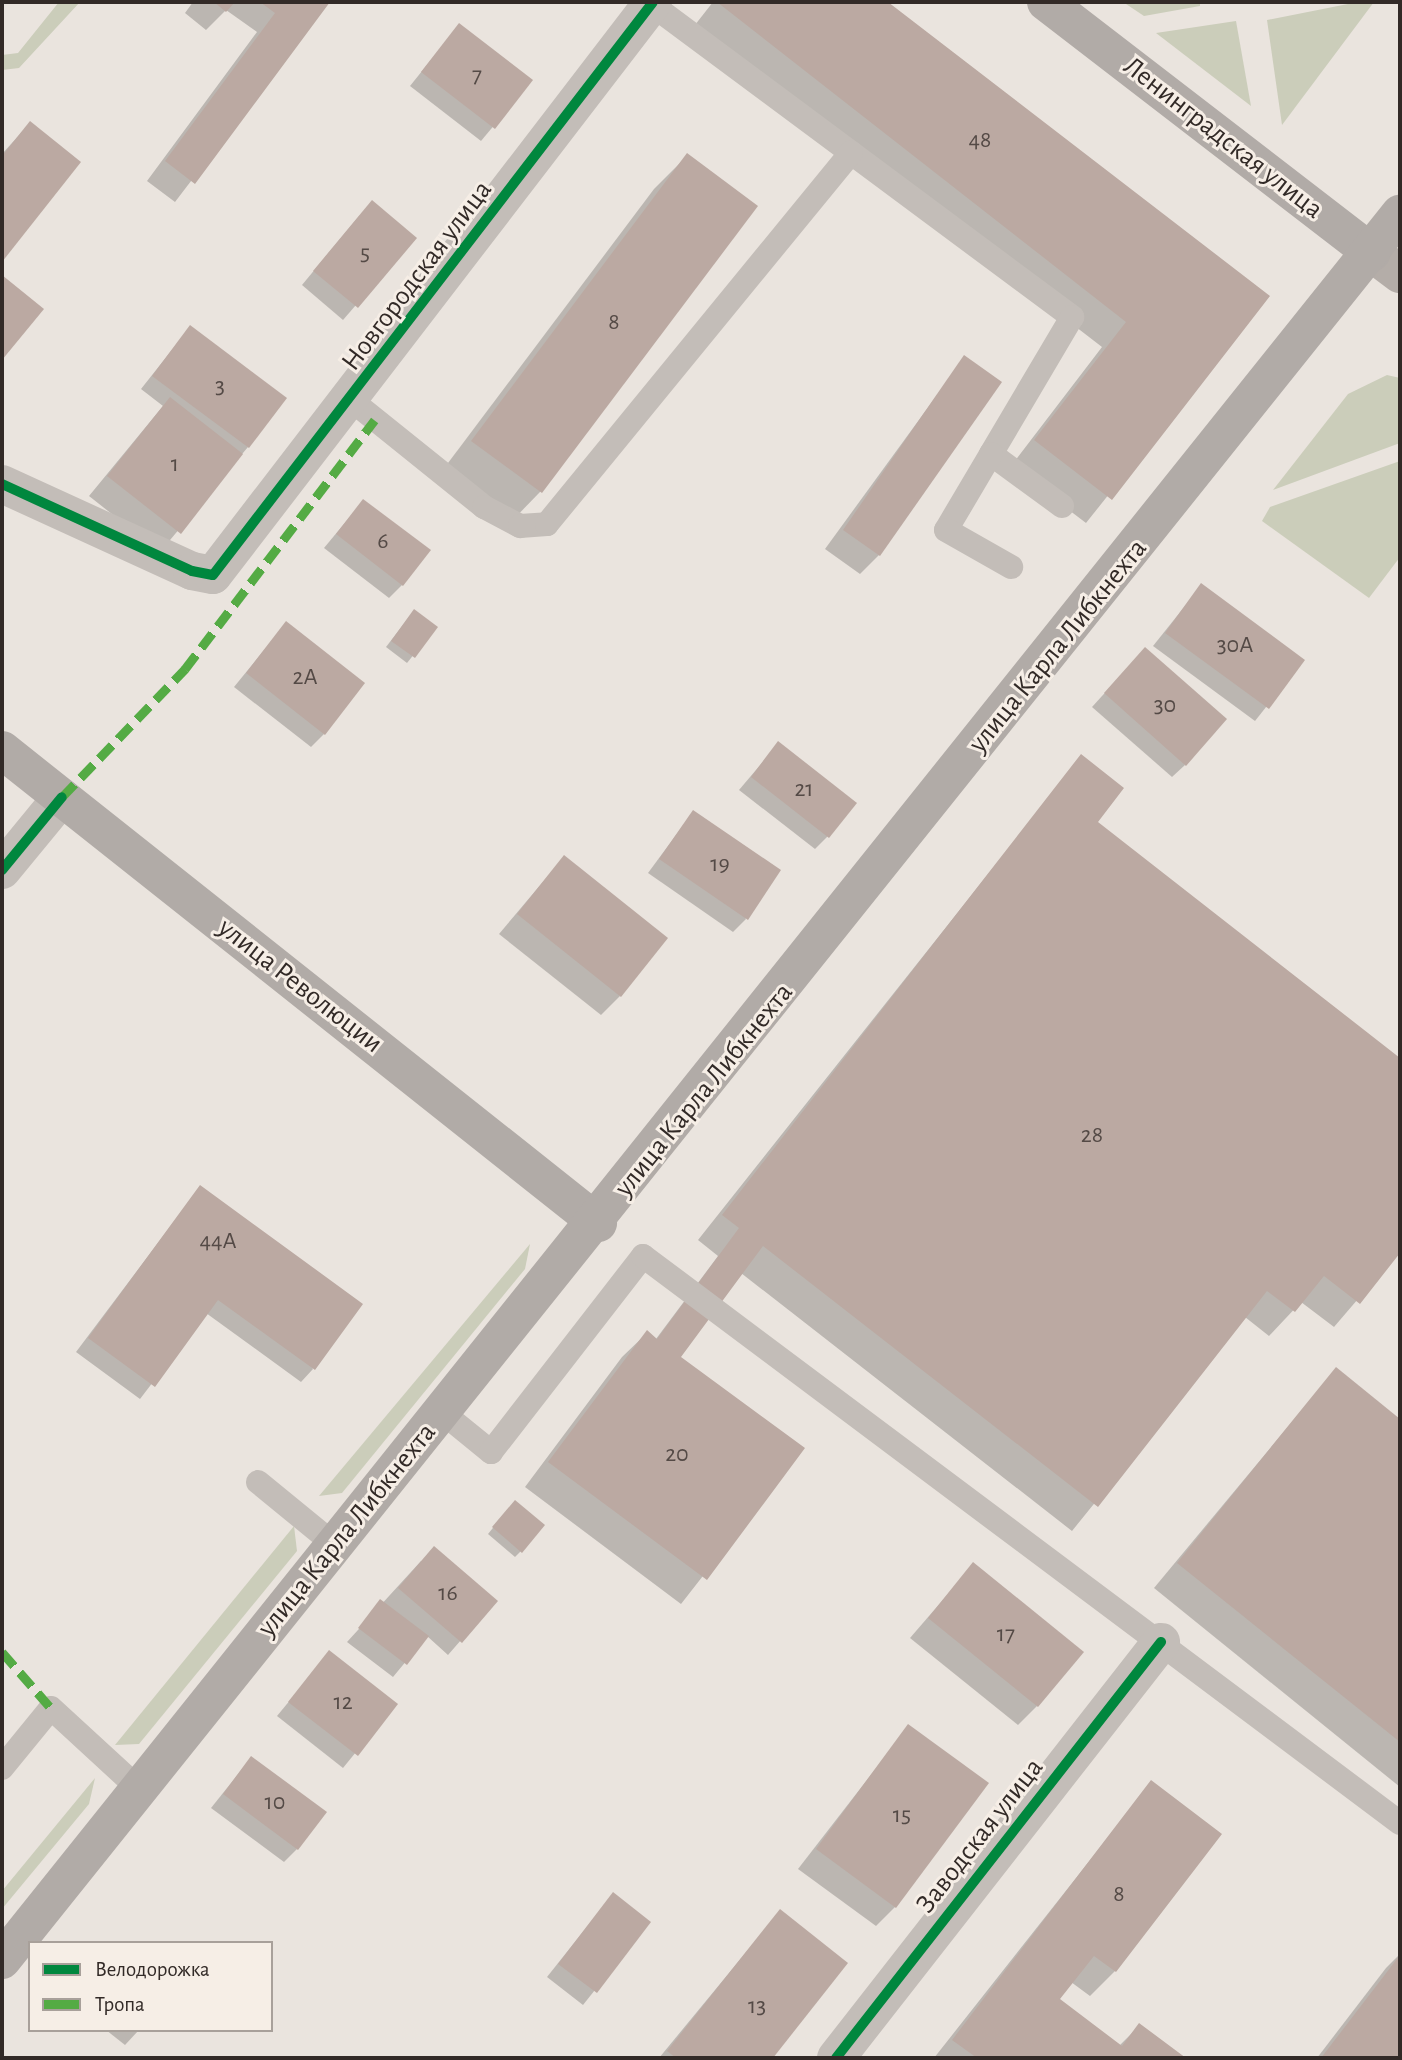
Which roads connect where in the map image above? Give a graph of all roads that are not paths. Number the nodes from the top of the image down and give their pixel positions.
1 (652, 3) edge
2 (1049, 3) edge
3 (851, 152) junction
4 (1400, 214) edge
5 (1386, 264) edge
6 (351, 400) junction
7 (991, 454) junction
8 (2, 484) edge
9 (1062, 506) dead end
10 (1011, 567) dead end
11 (2, 750) edge
12 (62, 797) junction
13 (2, 870) edge
14 (597, 1223) junction
15 (443, 1413) junction
16 (258, 1482) dead end
17 (335, 1545) junction
18 (1161, 1642) junction
19 (2, 1768) edge
20 (138, 1788) junction
21 (1400, 1823) edge
22 (2, 1960) edge
23 (836, 2058) edge

1 - 3 lane
1 - 6 street, Новгородская улица
2 - 5 main road, Ленинградская улица
3 - 6 lane
3 - 7 lane
4 - 5 main road, улица Карла Либкнехта
5 - 14 main road, улица Карла Либкнехта
6 - 8 street, Новгородская улица
7 - 9 lane
7 - 10 lane
11 - 12 main road, улица Революции
12 - 13 street
12 - 14 main road, улица Революции
14 - 15 main road, улица Карла Либкнехта
15 - 17 main road, улица Карла Либкнехта
15 - 18 lane
16 - 17 lane
17 - 20 main road, улица Карла Либкнехта
18 - 21 lane
18 - 23 street, Заводская улица
19 - 20 lane
20 - 22 main road, улица Карла Либкнехта

